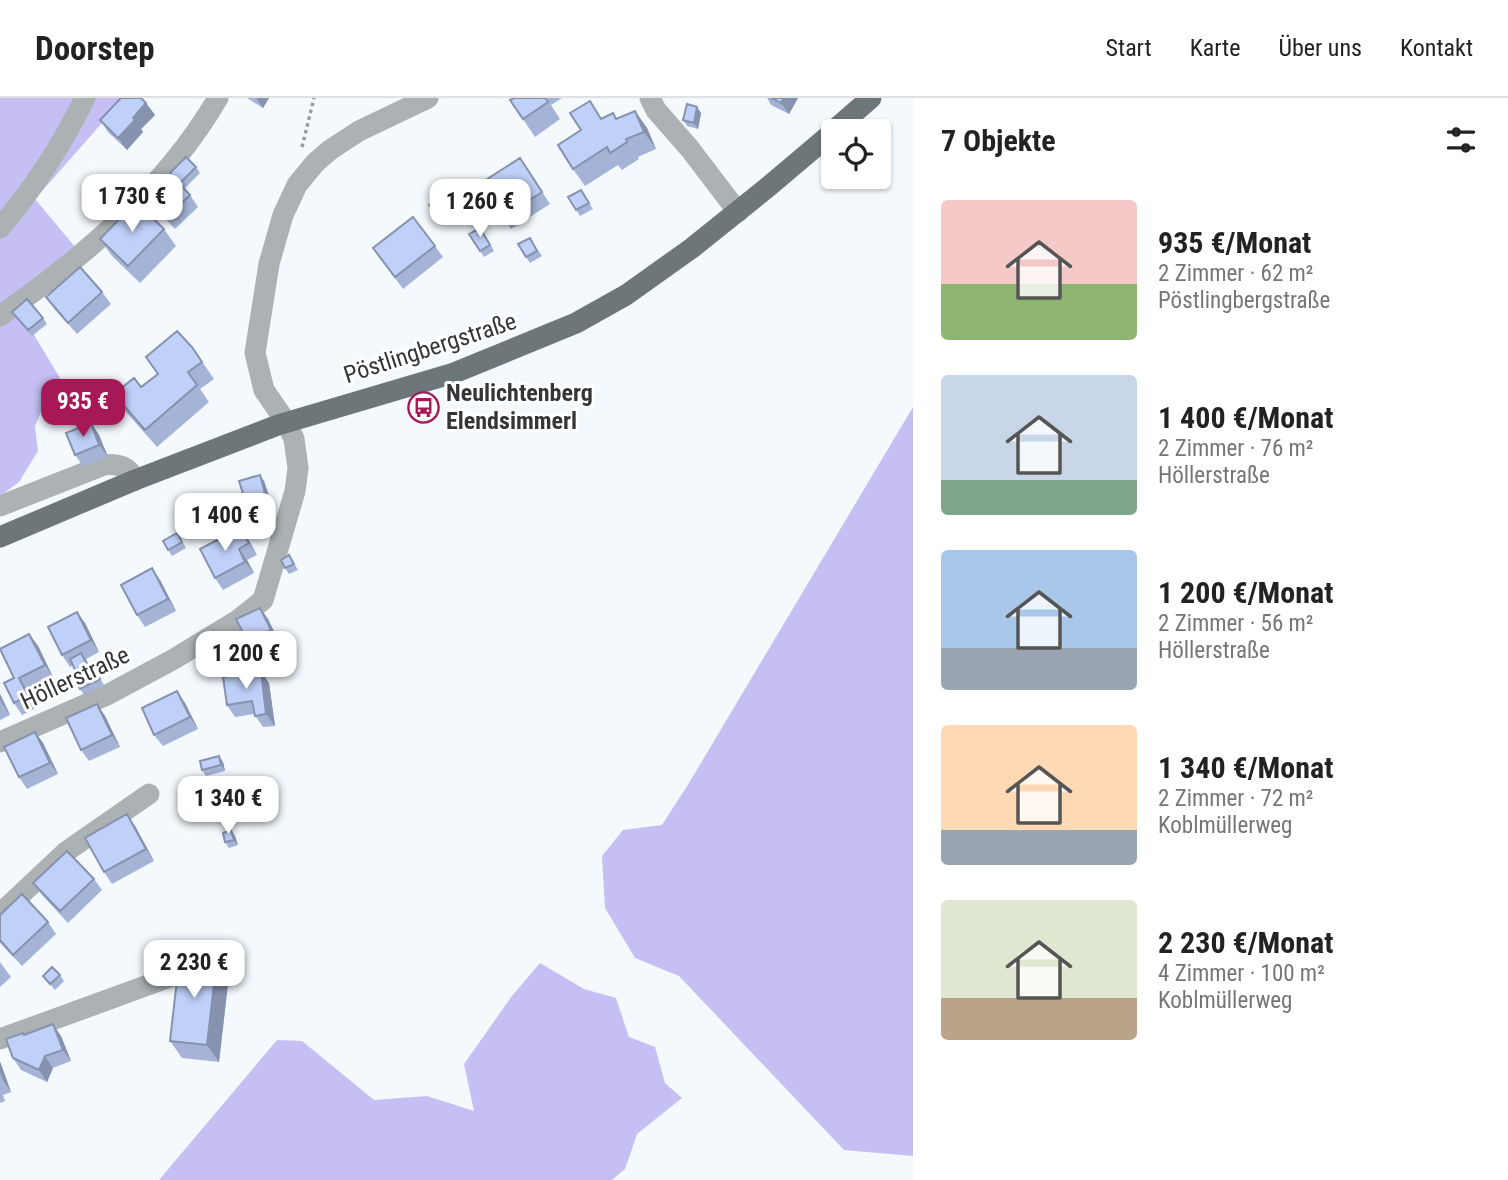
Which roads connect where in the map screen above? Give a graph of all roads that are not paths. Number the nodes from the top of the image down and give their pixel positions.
1 (85, 98) edge
2 (218, 98) edge
3 (428, 98) edge
4 (650, 98) edge
5 (871, 98) edge
6 (847, 119) edge
7 (821, 140) edge
8 (734, 207) junction
9 (0, 228) edge
10 (0, 316) edge
11 (286, 422) junction
12 (135, 480) junction
13 (0, 506) edge
14 (0, 537) edge
15 (0, 742) edge
16 (149, 794) dead end
17 (0, 914) edge
18 (170, 977) dead end
19 (0, 1039) edge

1 - 9 street
2 - 10 street
3 - 11 street, Höllerstraße
4 - 8 street
5 - 6 main road, Pöstlingbergstraße
7 - 8 main road, Pöstlingbergstraße
8 - 11 main road, Pöstlingbergstraße
11 - 12 main road, Pöstlingbergstraße
11 - 15 street, Höllerstraße
12 - 13 street
12 - 14 main road, Pöstlingbergstraße
16 - 17 street
18 - 19 street

